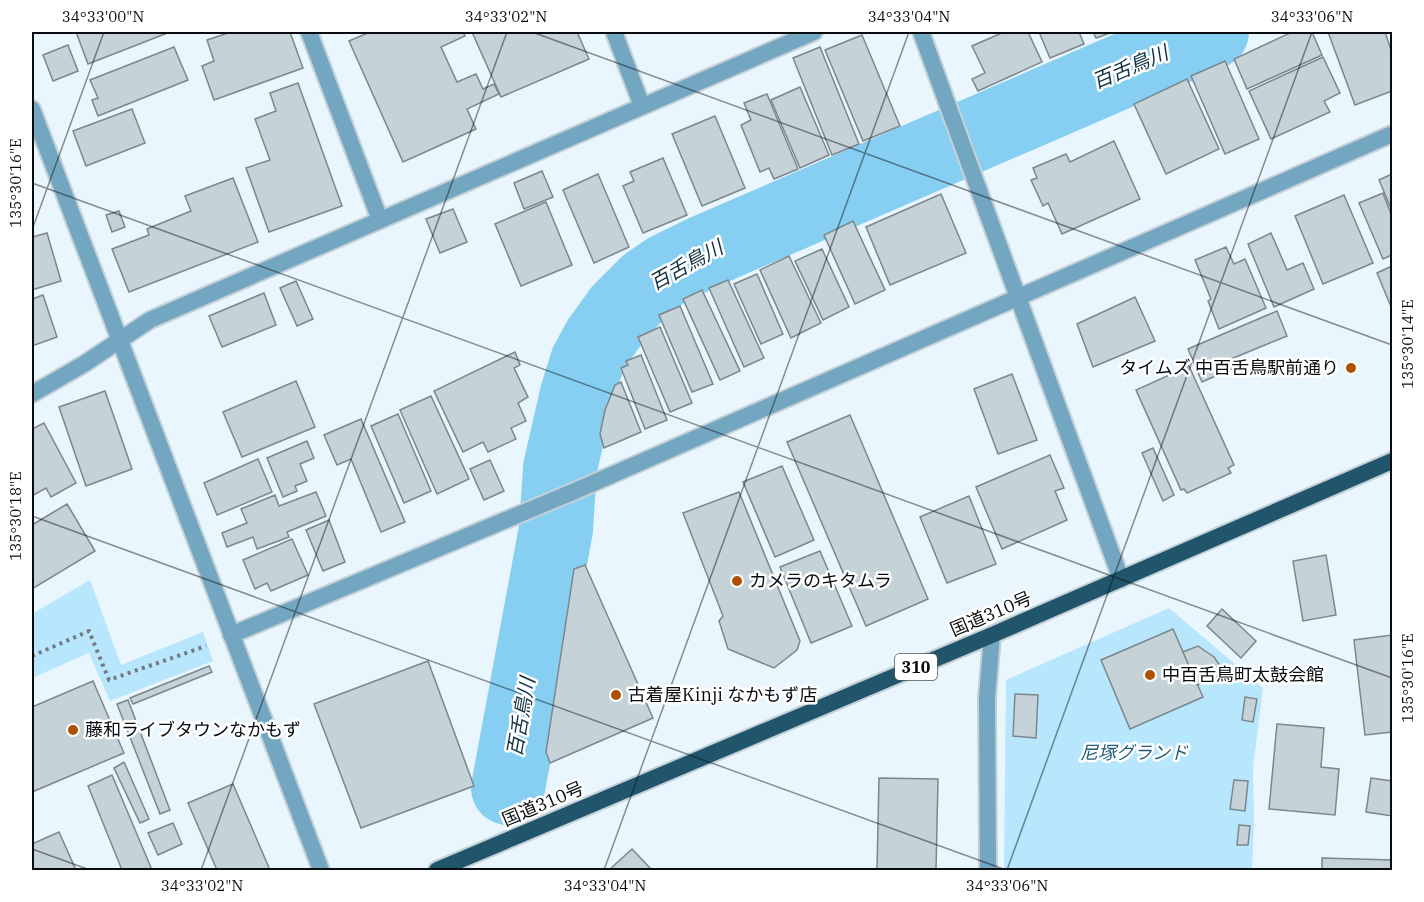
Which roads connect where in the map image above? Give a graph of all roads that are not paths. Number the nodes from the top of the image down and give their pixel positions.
1 (309, 32) edge
2 (614, 32) edge
3 (814, 32) edge
4 (921, 32) edge
5 (642, 106) junction
6 (32, 109) edge
7 (1392, 134) edge
8 (380, 220) junction
9 (1019, 297) junction
10 (119, 341) junction
11 (32, 394) edge
12 (1392, 461) edge
13 (1120, 579) junction
14 (231, 635) junction
15 (992, 635) junction
16 (321, 870) edge
17 (437, 870) edge
18 (988, 870) edge

1 - 8 street
2 - 5 street
3 - 5 street
4 - 9 street
5 - 8 street
6 - 10 street
7 - 9 street
8 - 10 street
9 - 13 street
9 - 14 street
10 - 11 street
10 - 14 street
12 - 13 highway, 国道310号 / 310
13 - 15 highway, 国道310号 / 310
14 - 16 street
15 - 17 highway, 国道310号 / 310
15 - 18 street

